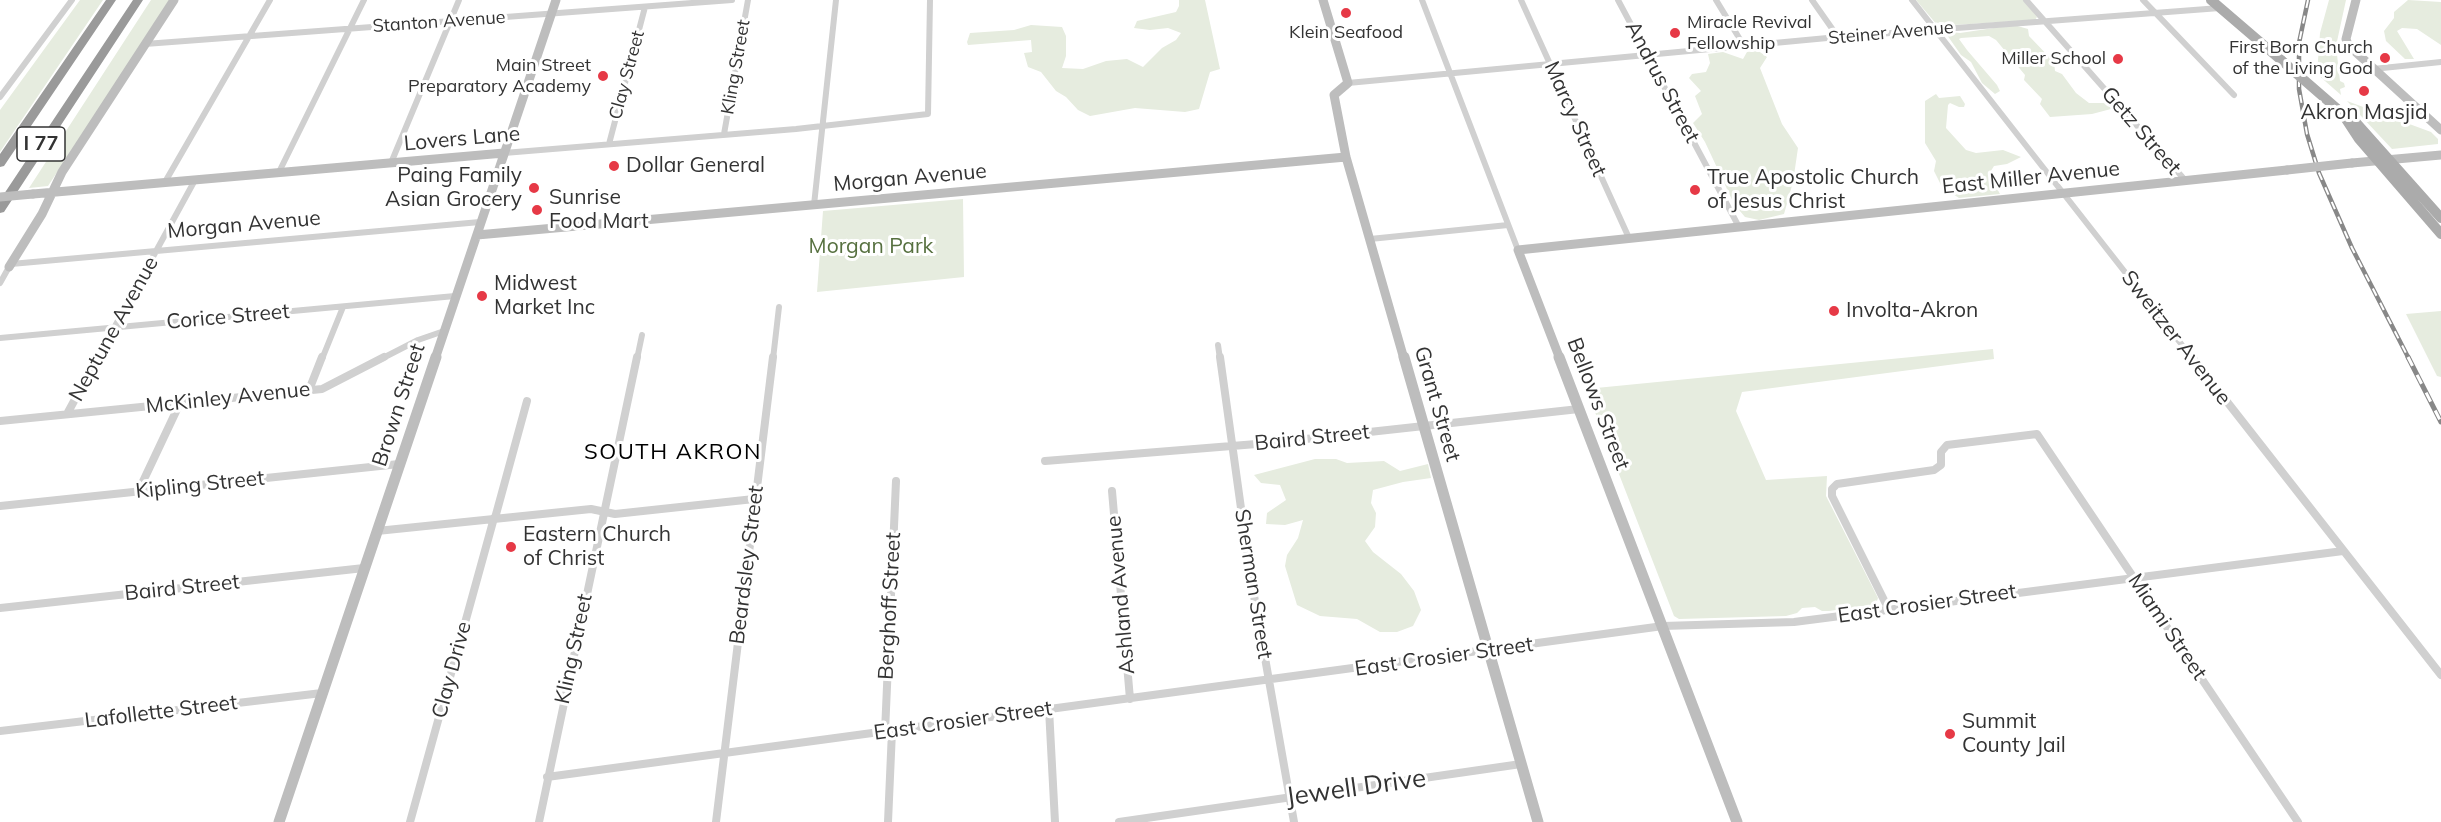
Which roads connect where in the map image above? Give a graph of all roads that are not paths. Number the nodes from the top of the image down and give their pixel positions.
1 (72, 0) edge
2 (111, 0) edge
3 (138, 0) edge
4 (174, 0) edge
5 (270, 0) edge
6 (364, 0) edge
7 (459, 0) edge
8 (556, 0) edge
9 (732, 0) edge
10 (748, 0) edge
11 (836, 0) edge
12 (930, 0) edge
13 (1323, 0) edge
14 (1422, 0) edge
15 (1521, 0) edge
16 (1618, 0) edge
17 (1716, 0) edge
18 (1812, 0) edge
19 (1912, 0) edge
20 (2026, 0) edge
21 (2143, 0) edge
22 (2211, 0) edge
23 (2356, 0) edge
24 (645, 7) junction
25 (2220, 8) junction
26 (2155, 12) junction
27 (551, 14) junction
28 (450, 21) junction
29 (2046, 21) junction
30 (350, 29) junction
31 (1934, 29) junction
32 (248, 37) junction
33 (1838, 37) junction
34 (145, 44) junction
35 (1744, 46) junction
36 (1648, 55) junction
37 (2441, 62) edge
38 (1550, 63) junction
39 (2373, 69) junction
40 (1450, 73) junction
41 (1347, 82) junction
42 (2234, 95) dead end
43 (0, 97) edge
44 (822, 126) junction
45 (2441, 130) edge
46 (724, 134) junction
47 (609, 144) junction
48 (504, 153) junction
49 (2441, 155) edge
50 (1346, 157) junction
51 (2383, 159) junction
52 (0, 163) edge
53 (391, 163) junction
54 (279, 172) junction
55 (195, 180) junction
56 (2185, 180) junction
57 (165, 182) junction
58 (51, 192) junction
59 (2062, 193) junction
60 (0, 197) edge
61 (814, 205) junction
62 (0, 209) edge
63 (2441, 218) edge
64 (480, 222) junction
65 (1508, 225) junction
66 (1739, 227) junction
67 (2441, 234) edge
68 (477, 236) junction
69 (1629, 238) junction
70 (1370, 239) junction
71 (1518, 250) junction
72 (157, 251) junction
73 (10, 265) junction
74 (0, 282) edge
75 (455, 296) junction
76 (343, 307) junction
77 (779, 307) dead end
78 (115, 328) junction
79 (444, 331) junction
80 (642, 335) dead end
81 (0, 338) edge
82 (1218, 345) dead end
83 (309, 390) junction
84 (526, 401) dead end
85 (180, 403) junction
86 (1579, 409) junction
87 (67, 414) junction
88 (0, 421) edge
89 (1423, 426) junction
90 (1231, 446) junction
91 (1045, 461) dead end
92 (399, 464) junction
93 (896, 481) dead end
94 (1112, 491) dead end
95 (138, 492) junction
96 (754, 499) junction
97 (0, 506) edge
98 (605, 511) junction
99 (494, 518) junction
100 (377, 531) junction
101 (2343, 551) junction
102 (364, 568) junction
103 (2133, 576) junction
104 (0, 608) edge
105 (1888, 608) junction
106 (1663, 626) junction
107 (1487, 652) junction
108 (2441, 675) edge
109 (1269, 680) junction
110 (322, 693) junction
111 (1130, 699) junction
112 (1049, 709) junction
113 (0, 731) edge
114 (888, 732) junction
115 (725, 753) junction
116 (1521, 764) junction
117 (547, 777) junction
118 (1289, 797) junction
119 (279, 822) edge
120 (410, 822) edge
121 (538, 822) edge
122 (716, 822) edge
123 (888, 822) edge
124 (1055, 822) edge
125 (1119, 822) edge
126 (1294, 822) edge
127 (1538, 822) edge
128 (1737, 822) edge
129 (2298, 822) edge

1 - 43 street
2 - 52 highway, I 77
3 - 62 highway, I 77
4 - 34 street
5 - 32 street
6 - 30 street
7 - 28 street
8 - 27 street, Brown Street
9 - 24 street, Stanton Avenue
10 - 46 street, Kling Street
11 - 44 street
12 - 44 street, Lovers Lane
13 - 41 street
14 - 40 street, Bellows Street
15 - 38 street, Marcy Street
16 - 36 street, Andrus Street
17 - 35 street
18 - 33 street
19 - 31 street, Sweitzer Avenue
20 - 29 street, Getz Street
21 - 26 street
22 - 25 main road
23 - 39 street
24 - 27 street, Stanton Avenue
24 - 47 street, Clay Street
25 - 26 street, Steiner Avenue
25 - 51 main road, bridge
26 - 29 street, Steiner Avenue
26 - 42 street
27 - 28 street, Stanton Avenue
27 - 48 street, Brown Street
28 - 30 street, Stanton Avenue
28 - 53 street
29 - 31 street, Steiner Avenue
29 - 56 street, Getz Street
30 - 32 street, Stanton Avenue
30 - 54 street
31 - 33 street, Steiner Avenue
31 - 59 street, Sweitzer Avenue
32 - 34 street, Stanton Avenue
32 - 57 street
33 - 35 street, Steiner Avenue
34 - 58 street
35 - 36 street, Steiner Avenue
36 - 38 street, Steiner Avenue
36 - 66 street, Andrus Street
37 - 39 street
38 - 40 street, Steiner Avenue
38 - 69 street, Marcy Street
39 - 45 street
40 - 41 street, Steiner Avenue
40 - 65 street, Bellows Street
41 - 50 street, Grant Street
44 - 46 street, Lovers Lane
44 - 61 street
46 - 47 street, Lovers Lane
47 - 48 street, Lovers Lane
48 - 53 street, Lovers Lane
48 - 64 street, Brown Street
49 - 51 street, East Miller Avenue
50 - 61 street, Morgan Avenue
50 - 70 street, Grant Street
51 - 56 street, East Miller Avenue, bridge
51 - 63 main road
51 - 67 main road
53 - 54 street, Lovers Lane
54 - 55 street, Lovers Lane
55 - 57 street, Lovers Lane
55 - 72 street, Neptune Avenue
56 - 59 street, East Miller Avenue
57 - 58 street, Lovers Lane
58 - 60 street, Lovers Lane, bridge
58 - 73 street
59 - 66 street, East Miller Avenue
59 - 101 street, Sweitzer Avenue
61 - 68 street, Morgan Avenue
64 - 68 street, Brown Street
64 - 72 street, Morgan Avenue
65 - 70 street
65 - 71 street, Bellows Street
66 - 69 street, East Miller Avenue
68 - 75 street, Brown Street
69 - 71 street, East Miller Avenue
70 - 89 street, Grant Street
71 - 86 street, Bellows Street
72 - 73 street, Morgan Avenue
72 - 78 street, Neptune Avenue
73 - 74 street
75 - 76 street, Corice Street
75 - 79 street, Brown Street
76 - 78 street, Corice Street
76 - 83 street
77 - 96 street, Beardsley Street
78 - 81 street, Corice Street
78 - 87 street, Neptune Avenue
79 - 83 street, McKinley Avenue
79 - 92 street, Brown Street
80 - 98 street, Kling Street
82 - 90 street, Sherman Street
83 - 85 street, McKinley Avenue
84 - 99 street
85 - 87 street, McKinley Avenue
85 - 95 street
86 - 89 street, Baird Street
86 - 106 street, Bellows Street
87 - 88 street, McKinley Avenue
89 - 90 street, Baird Street
89 - 107 street, Grant Street
90 - 91 street, Baird Street
90 - 109 street, Sherman Street
92 - 95 street, Kipling Street
92 - 100 street, Brown Street
93 - 114 street, Berghoff Street
94 - 111 street, Ashland Avenue
95 - 97 street, Kipling Street
96 - 98 street
96 - 115 street, Beardsley Street
98 - 99 street
98 - 117 street, Kling Street
99 - 100 street
99 - 120 street, Clay Drive
100 - 102 street, Brown Street
101 - 103 street, East Crosier Street
101 - 108 street, Sweitzer Avenue
102 - 104 street, Baird Street
102 - 110 street, Brown Street
103 - 105 street, East Crosier Street
103 - 105 street, Miami Street
103 - 129 street, Miami Street
105 - 106 street, East Crosier Street
106 - 107 street, East Crosier Street
106 - 128 street, Bellows Street
107 - 109 street, East Crosier Street
107 - 116 street, Grant Street
109 - 111 street, East Crosier Street
109 - 118 street, Sherman Street
110 - 113 street, Lafollette Street
110 - 119 street, Brown Street
111 - 112 street, East Crosier Street
112 - 114 street, East Crosier Street
112 - 124 street
114 - 115 street, East Crosier Street
114 - 123 street, Berghoff Street
115 - 117 street, East Crosier Street
115 - 122 street, Beardsley Street
116 - 118 street, Jewell Drive
116 - 127 street, Grant Street
117 - 121 street, Kling Street
118 - 125 street, Jewell Drive
118 - 126 street, Sherman Street

